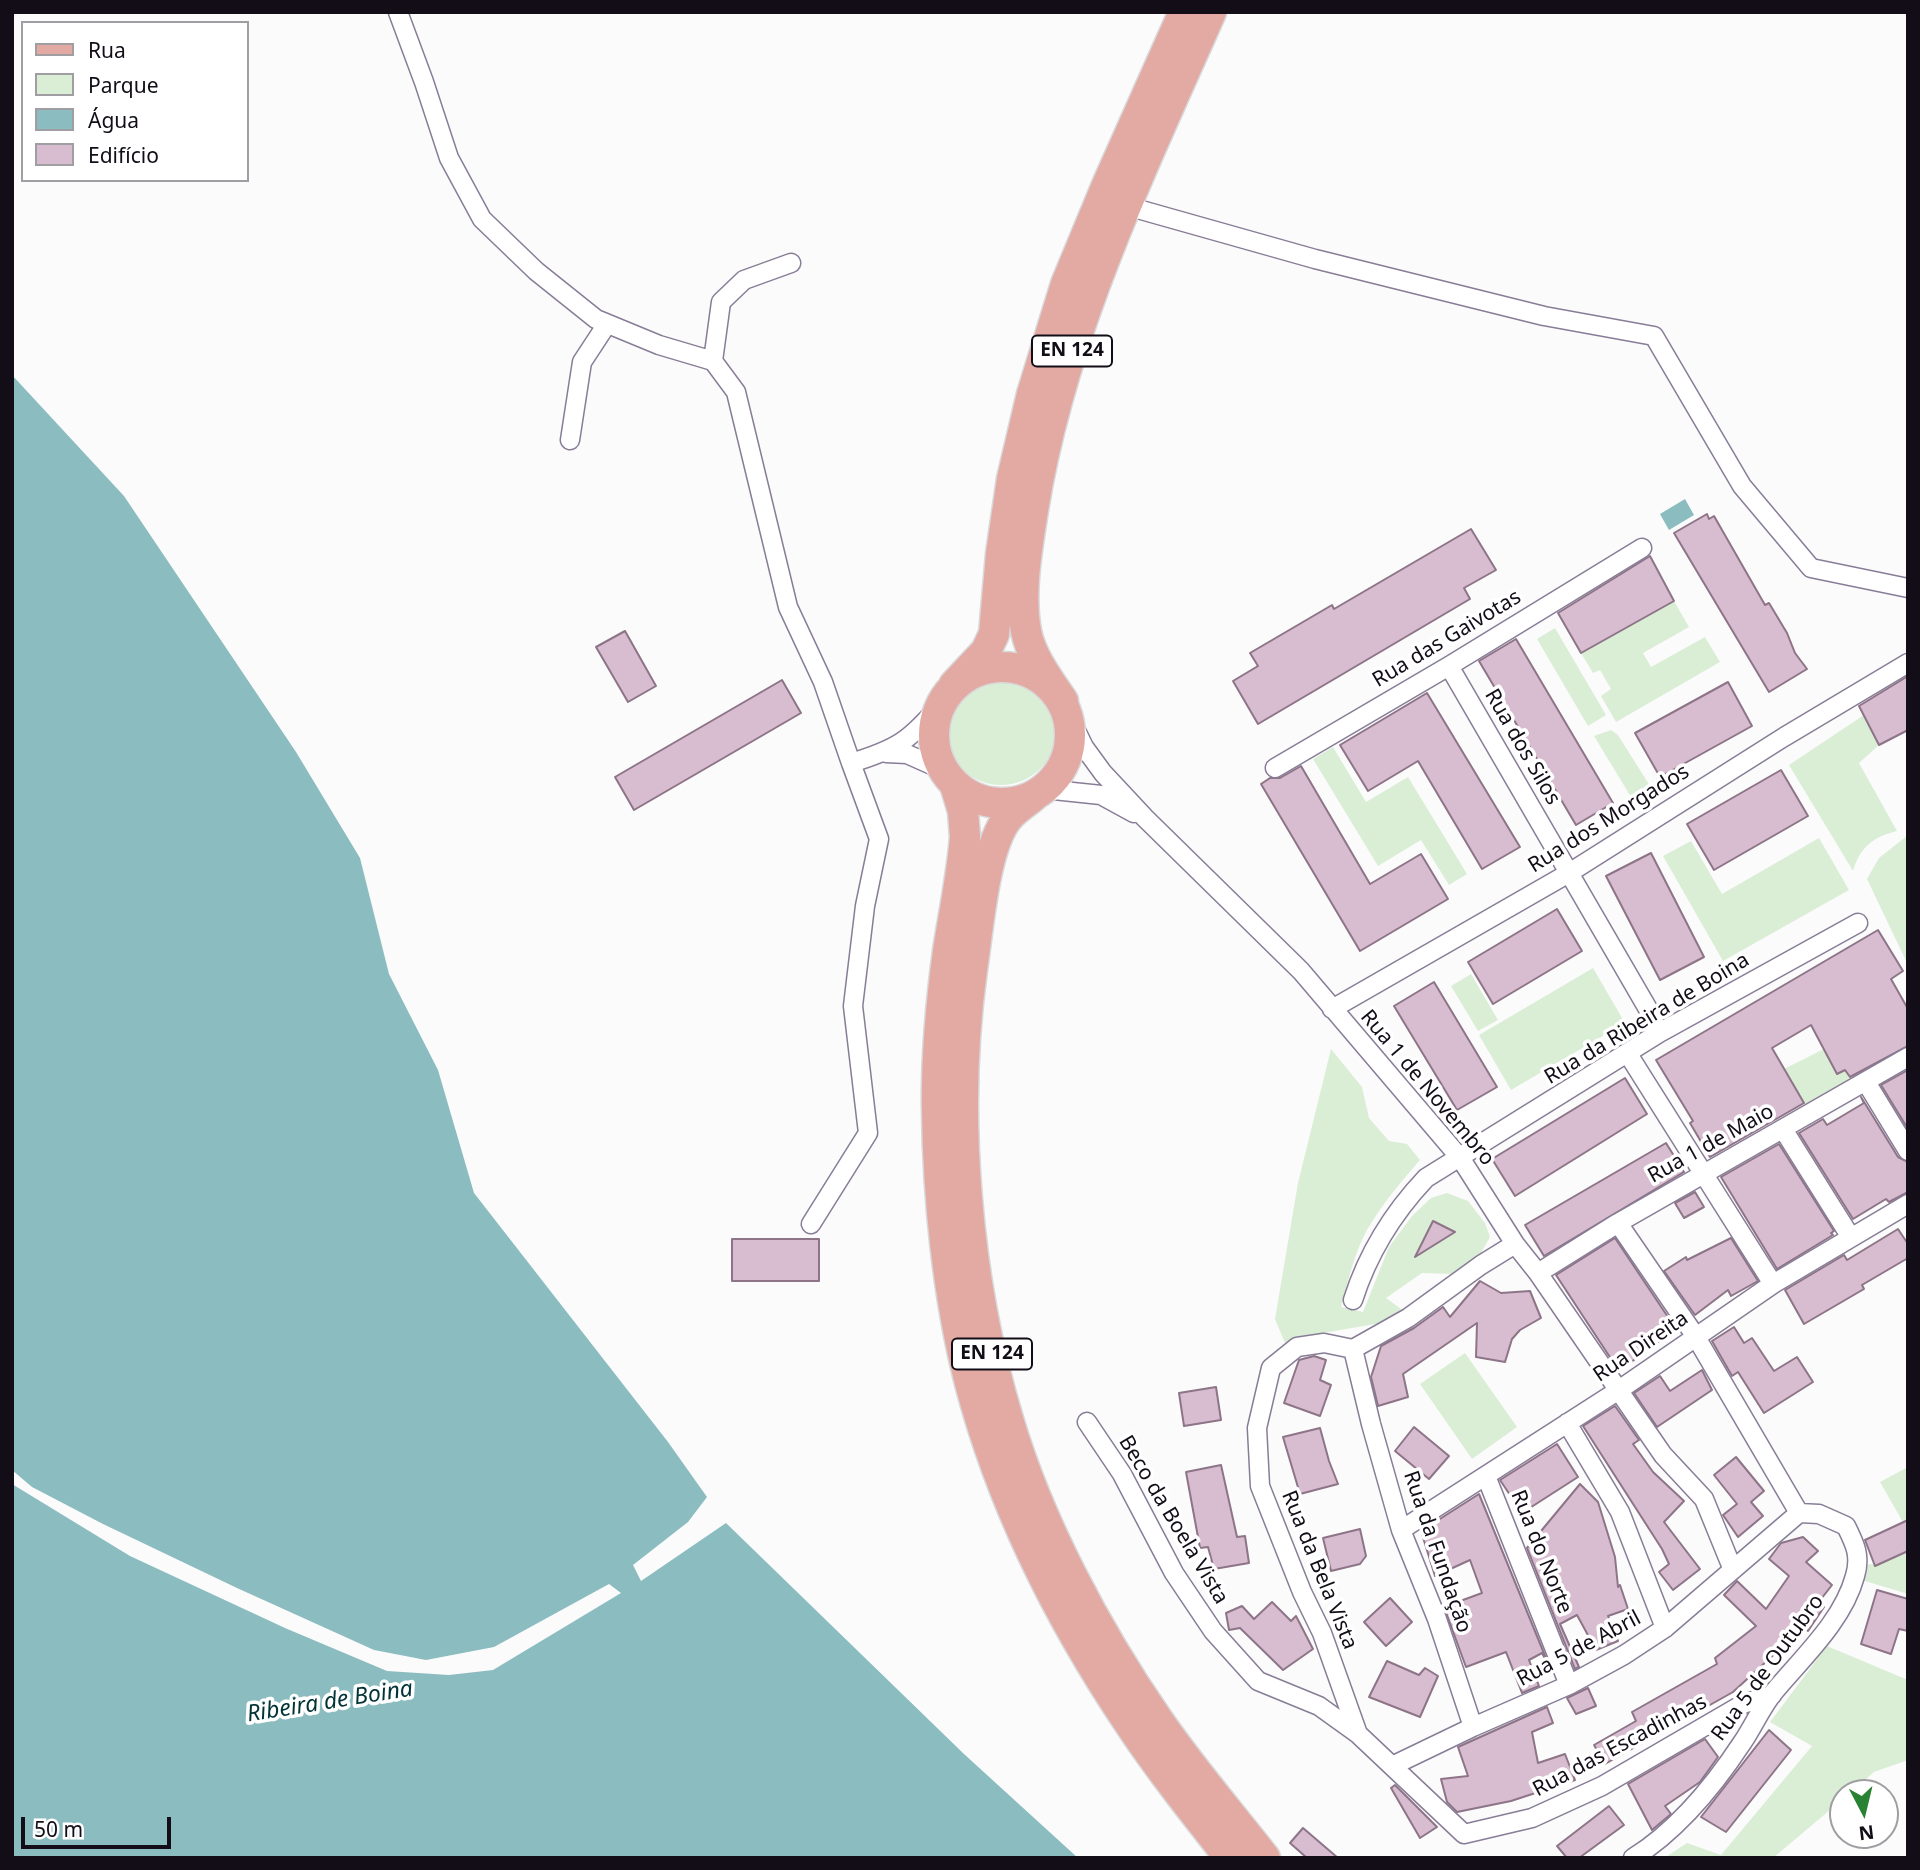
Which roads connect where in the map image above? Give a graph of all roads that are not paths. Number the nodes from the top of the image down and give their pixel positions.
1 (398, 12) edge
2 (1184, 12) edge
3 (1211, 12) edge
4 (1127, 206) junction
5 (791, 263) dead end
6 (607, 324) junction
7 (713, 361) junction
8 (570, 440) dead end
9 (1642, 548) dead end
10 (1908, 588) edge
11 (1908, 663) edge
12 (1449, 666) junction
13 (947, 695) junction
14 (1065, 708) junction
15 (886, 753) junction
16 (851, 763) junction
17 (1275, 768) dead end
18 (949, 777) junction
19 (1040, 792) junction
20 (1145, 818) junction
21 (1569, 873) junction
22 (1858, 923) dead end
23 (1332, 1009) junction
24 (1659, 1033) junction
25 (1628, 1054) junction
26 (1908, 1058) edge
27 (1866, 1082) junction
28 (1783, 1129) junction
29 (1908, 1151) edge
30 (1461, 1159) junction
31 (1703, 1174) junction
32 (1908, 1204) edge
33 (1618, 1223) junction
34 (811, 1224) dead end
35 (1850, 1237) junction
36 (1515, 1244) junction
37 (1538, 1273) junction
38 (1773, 1284) junction
39 (1353, 1300) dead end
40 (1696, 1337) junction
41 (1353, 1349) junction
42 (1619, 1391) junction
43 (1087, 1422) dead end
44 (1567, 1423) junction
45 (1486, 1476) junction
46 (1800, 1513) junction
47 (1401, 1530) junction
48 (1733, 1570) junction
49 (1665, 1628) junction
50 (1569, 1685) junction
51 (1772, 1695) junction
52 (1473, 1727) junction
53 (1358, 1734) junction
54 (1392, 1766) junction
55 (1204, 1781) junction
56 (1230, 1858) edge
57 (1265, 1858) edge
58 (1279, 1858) edge
59 (1633, 1858) edge

1 - 6 street
2 - 13 main road, EN 124
3 - 4 main road, EN 124
4 - 10 street
4 - 14 main road, EN 124
5 - 7 street
6 - 7 street
6 - 8 street
7 - 16 street
9 - 12 street, Rua das Gaivotas
11 - 21 street, Rua dos Morgados
12 - 17 street, Rua das Gaivotas
12 - 21 street, Rua dos Silos
13 - 14 main road
13 - 15 street
13 - 18 main road, EN 124
14 - 19 main road, EN 124
14 - 20 street
15 - 16 street
15 - 18 street
16 - 34 street
18 - 19 main road
18 - 56 main road, EN 124
19 - 20 street
19 - 55 main road, EN 124
20 - 23 street, Rua 1 de Novembro
21 - 23 street, Rua dos Morgados
21 - 24 street, Rua dos Silos
22 - 24 street, Rua da Ribeira de Boina
23 - 30 street, Rua 1 de Novembro
24 - 25 street, Rua da Ribeira de Boina
25 - 30 street, Rua da Ribeira de Boina
25 - 31 street
26 - 27 street, Rua 1 de Maio
27 - 28 street, Rua 1 de Maio
27 - 29 street
28 - 31 street, Rua 1 de Maio
28 - 35 street
30 - 36 street, Rua 1 de Novembro
30 - 39 street, Rua da Ribeira de Boina
31 - 33 street, Rua 1 de Maio
31 - 38 street
32 - 35 street, Rua Direita
33 - 37 street, Rua 1 de Maio
33 - 40 street
35 - 38 street, Rua Direita
36 - 37 street, Rua 1 de Novembro
36 - 41 street
37 - 42 street, Rua 1 de Novembro
38 - 40 street, Rua Direita
40 - 42 street, Rua Direita
40 - 46 street
41 - 47 street, Rua da Fundação
41 - 53 street, Rua da Bela Vista
42 - 44 street, Rua Direita
42 - 48 street, Rua 1 de Novembro
43 - 53 street, Beco da Boela Vista
44 - 45 street, Rua Direita
44 - 49 street
45 - 47 street, Rua Direita
45 - 50 street, Rua do Norte
46 - 48 street, Rua 5 de Abril
46 - 51 street, Rua 5 de Outubro
47 - 52 street, Rua da Fundação
48 - 49 street, Rua 5 de Abril
49 - 50 street, Rua 5 de Abril
50 - 52 street, Rua 5 de Abril
51 - 54 street, Rua das Escadinhas
51 - 59 street, Rua 5 de Outubro
52 - 54 street, Rua 5 de Abril
53 - 54 street, Rua das Escadinhas
55 - 57 main road, EN 124
55 - 58 street

